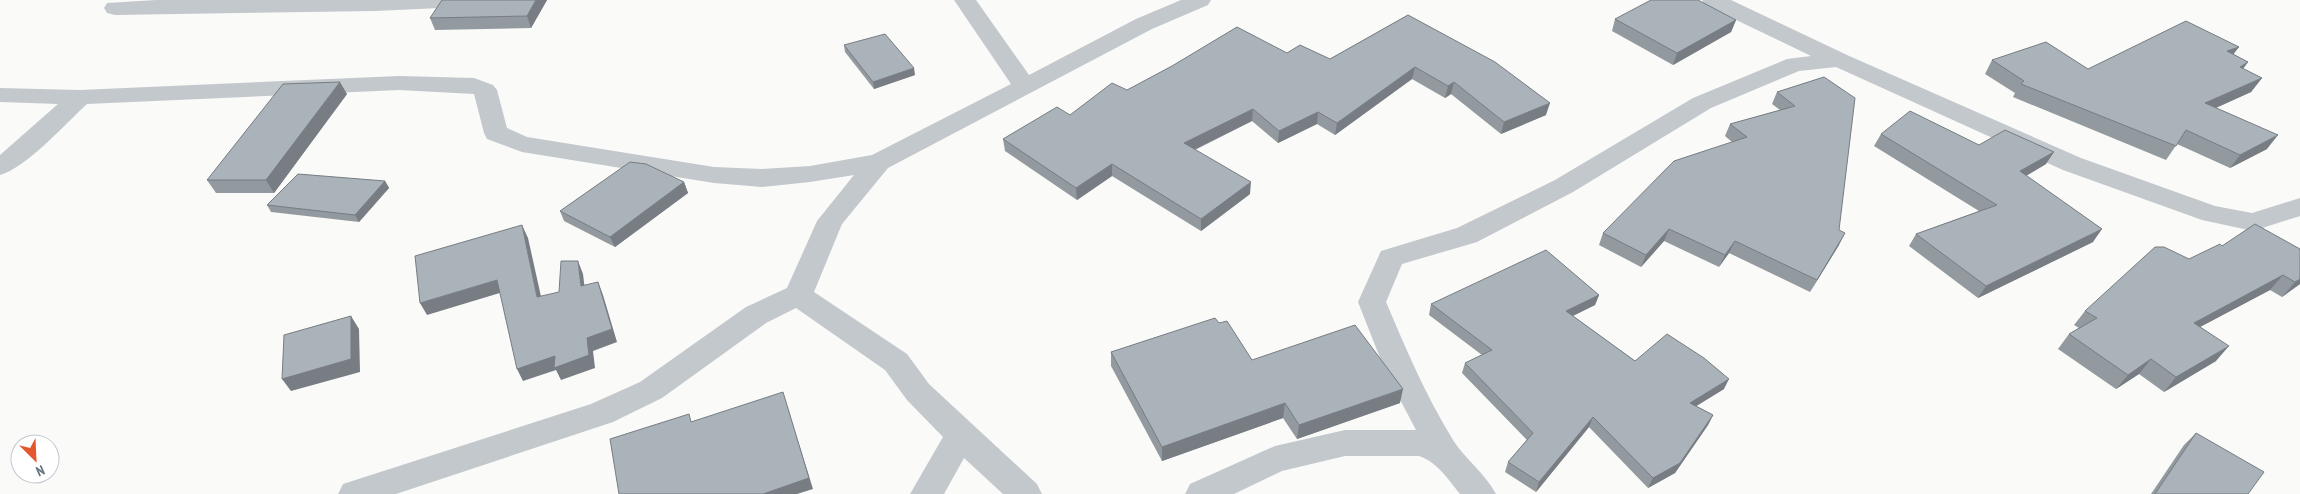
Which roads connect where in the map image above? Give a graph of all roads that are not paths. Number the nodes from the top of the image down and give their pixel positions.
1 (462, 0) edge
2 (965, 0) edge
3 (1200, 0) edge
4 (1714, 0) edge
5 (163, 3) edge
6 (114, 8) dead end
7 (1839, 60) junction
8 (1024, 85) junction
9 (0, 95) edge
10 (80, 97) junction
11 (879, 162) junction
12 (0, 167) edge
13 (2300, 207) edge
14 (2253, 222) junction
15 (2276, 237) edge
16 (798, 295) junction
17 (961, 435) junction
18 (1454, 462) junction
19 (355, 494) edge
20 (927, 494) edge
21 (1025, 494) edge
22 (1202, 494) edge
23 (1479, 494) edge

1 - 5 street
2 - 8 street
3 - 8 street
4 - 7 street
5 - 6 street
7 - 14 street
7 - 18 street
8 - 11 street
9 - 10 street
10 - 11 street
10 - 12 street
11 - 16 street
13 - 14 street
14 - 15 street
16 - 17 street
16 - 19 street
17 - 20 street
17 - 21 street
18 - 22 street
18 - 23 street

